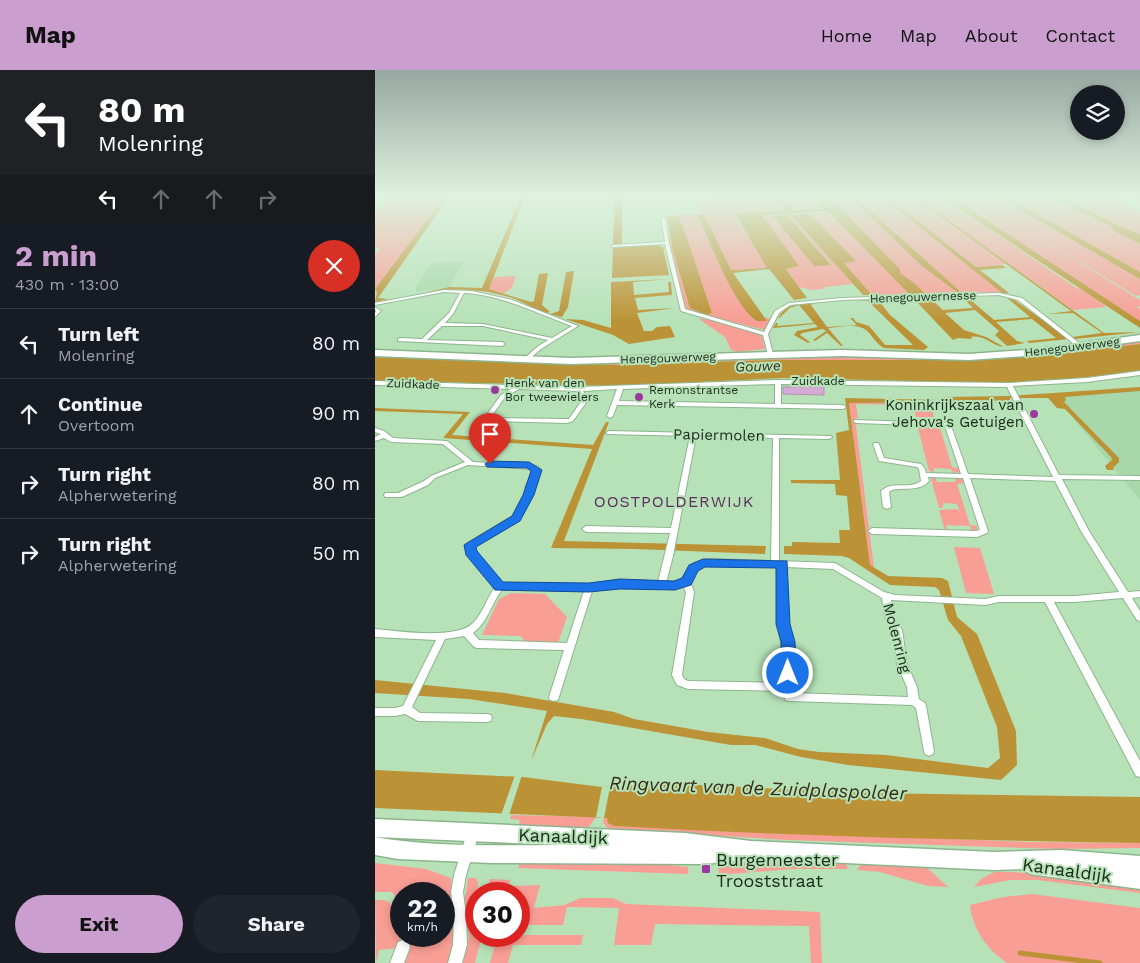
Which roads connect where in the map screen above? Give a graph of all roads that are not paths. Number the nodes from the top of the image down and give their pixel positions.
1 (666, 238) edge
2 (667, 243) junction
3 (613, 246) dead end
4 (463, 291) junction
5 (375, 306) edge
6 (375, 316) edge
7 (441, 324) junction
8 (765, 334) junction
9 (1140, 338) edge
10 (400, 340) dead end
11 (553, 340) junction
12 (423, 341) junction
13 (502, 344) dead end
14 (1080, 346) junction
15 (375, 353) edge
16 (770, 354) junction
17 (527, 359) junction
18 (1140, 373) edge
19 (778, 382) junction
20 (375, 383) edge
21 (1009, 385) junction
22 (517, 388) junction
23 (620, 388) junction
24 (579, 389) junction
25 (615, 403) junction
26 (778, 406) junction
27 (843, 407) dead end
28 (610, 416) dead end
29 (856, 421) dead end
30 (375, 430) edge
31 (609, 433) dead end
32 (385, 435) junction
33 (695, 436) junction
34 (829, 437) dead end
35 (776, 438) junction
36 (375, 439) edge
37 (877, 444) dead end
38 (468, 463) junction
39 (924, 475) junction
40 (966, 476) junction
41 (1057, 478) junction
42 (1140, 478) edge
43 (387, 495) dead end
44 (887, 507) dead end
45 (586, 529) dead end
46 (674, 531) junction
47 (871, 531) dead end
48 (779, 564) junction
49 (687, 582) junction
50 (661, 586) junction
51 (500, 587) junction
52 (589, 588) junction
53 (1140, 594) edge
54 (1125, 596) junction
55 (886, 597) junction
56 (1048, 600) junction
57 (1140, 618) edge
58 (375, 633) edge
59 (467, 634) junction
60 (442, 636) junction
61 (570, 647) junction
62 (789, 688) junction
63 (554, 697) dead end
64 (914, 701) junction
65 (406, 710) junction
66 (375, 712) edge
67 (487, 718) dead end
68 (929, 751) dead end
69 (1140, 772) edge
70 (375, 828) edge
71 (473, 832) junction
72 (375, 846) edge
73 (751, 850) junction
74 (466, 853) junction
75 (994, 861) junction
76 (1140, 864) edge
77 (1140, 880) edge
78 (403, 947) dead end
79 (397, 963) edge
80 (455, 963) edge

1 - 2 street
2 - 3 street
2 - 8 street
4 - 5 street
4 - 7 street
4 - 11 street
5 - 6 street
7 - 11 street
7 - 12 street
8 - 14 street, Henegouwernesse
8 - 16 street
9 - 14 main road, Henegouwerweg
10 - 12 street
11 - 17 street
12 - 13 street
14 - 16 main road, Henegouwerweg
15 - 17 main road, Henegouwerweg
16 - 17 main road, Henegouwerweg
18 - 21 street, Zuidkade
19 - 21 street, Zuidkade
19 - 23 street, Zuidkade
19 - 26 street
20 - 22 street, Zuidkade
21 - 41 street
22 - 24 street, Zuidkade
22 - 24 street
23 - 24 street, Zuidkade
23 - 25 street
25 - 26 street
25 - 28 street
26 - 27 street
29 - 40 street
30 - 32 street
31 - 33 street, Papiermolen
32 - 36 street
32 - 38 street
33 - 35 street, Papiermolen
33 - 46 street
34 - 35 street, Papiermolen
35 - 48 street
37 - 39 street
38 - 43 street
38 - 51 street
39 - 40 street
39 - 44 street
40 - 41 street
40 - 47 street
41 - 42 street
41 - 54 street
45 - 46 street
46 - 50 street
48 - 49 street, Molenring
48 - 55 street, Molenring
48 - 62 street
49 - 50 street
49 - 62 street
50 - 52 street
51 - 52 street
51 - 59 street
52 - 61 street
53 - 54 street
54 - 56 street
54 - 57 street
55 - 56 street
55 - 64 street, Molenring
56 - 69 street
58 - 60 street
59 - 60 street
59 - 61 street
60 - 65 street
61 - 63 street
62 - 64 street
64 - 68 street, Molenring
65 - 66 street
65 - 67 street
70 - 71 main road, Kanaaldijk
71 - 73 main road, Kanaaldijk
71 - 74 street
72 - 74 main road, Kanaaldijk
73 - 74 main road, Kanaaldijk
73 - 75 main road, Kanaaldijk
74 - 80 street
75 - 76 main road, Kanaaldijk
75 - 77 main road, Kanaaldijk
78 - 79 street

